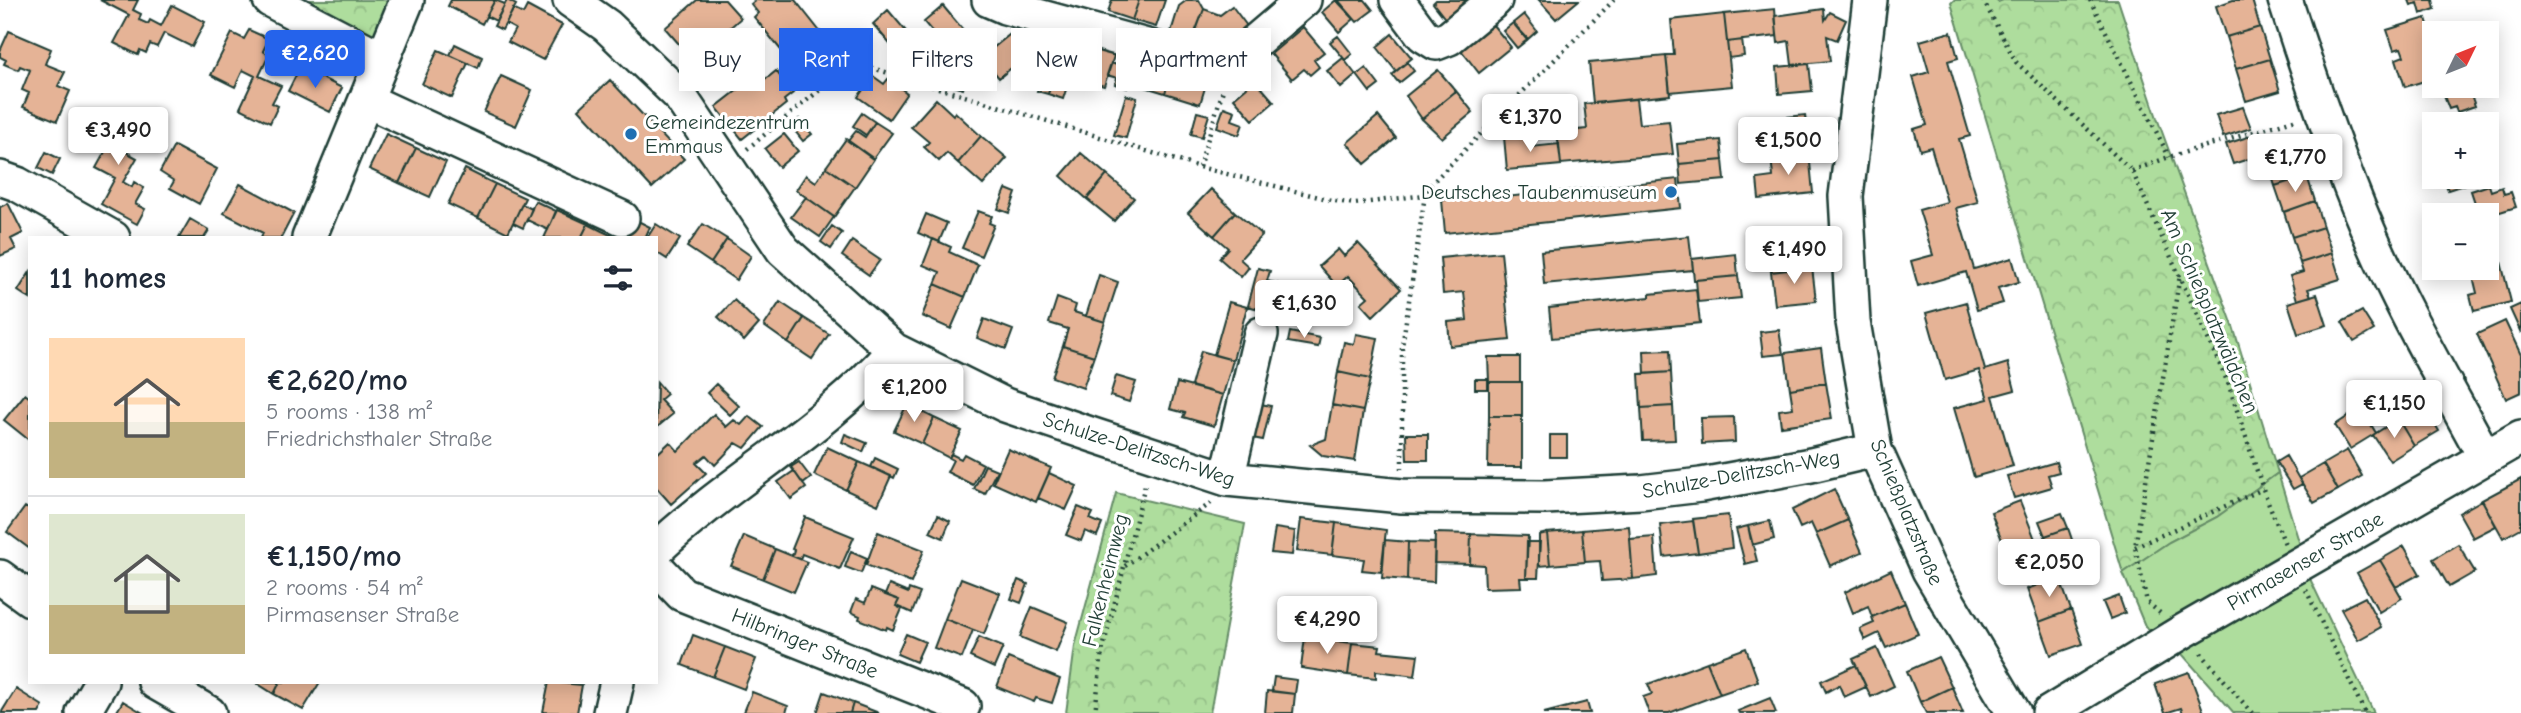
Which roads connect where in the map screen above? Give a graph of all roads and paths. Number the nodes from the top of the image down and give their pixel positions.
1 (270, 0) edge
2 (407, 0) edge
3 (570, 0) edge
4 (989, 0) edge
5 (1304, 0) edge
6 (1397, 0) edge
7 (1494, 0) edge
8 (1614, 0) edge
9 (1870, 0) edge
10 (1983, 0) edge
11 (2090, 0) edge
12 (2285, 0) edge
13 (1271, 28) edge
14 (1116, 38) edge
15 (383, 59) junction
16 (1222, 91) edge
17 (366, 100) junction
18 (2321, 112) junction
19 (2169, 157) junction
20 (727, 165) junction
21 (1199, 167) junction
22 (2132, 171) junction
23 (0, 178) edge
24 (1425, 195) junction
25 (622, 218) dead end
26 (109, 236) edge
27 (310, 236) edge
28 (2180, 275) junction
29 (1261, 334) dead end
30 (894, 350) junction
31 (2521, 437) edge
32 (1875, 450) junction
33 (1153, 456) junction
34 (2485, 457) junction
35 (1233, 480) junction
36 (2263, 489) junction
37 (1402, 496) junction
38 (2135, 547) junction
39 (658, 548) edge
40 (1124, 567) junction
41 (2295, 567) junction
42 (658, 569) edge
43 (0, 577) edge
44 (28, 598) edge
45 (2182, 632) junction
46 (100, 684) edge
47 (158, 684) edge
48 (617, 684) edge
49 (2096, 700) edge
50 (963, 706) dead end
51 (83, 713) edge
52 (209, 713) edge
53 (610, 713) edge
54 (1095, 713) edge
55 (2014, 713) edge
56 (2049, 713) edge
57 (2252, 713) edge
58 (2365, 713) edge

1 - 15 street
2 - 15 street
3 - 20 street, Schulze-Delitzsch-Weg
4 - 14 street
5 - 13 street
6 - 7 street
8 - 24 path
9 - 32 street, Schießplatzstraße
10 - 22 path, Am Schießplatzwäldchen
11 - 19 path
12 - 18 street
15 - 17 street
16 - 21 path
17 - 25 street
17 - 27 street
18 - 19 path
18 - 34 street
19 - 22 path
20 - 21 path
20 - 30 street, Schulze-Delitzsch-Weg
21 - 24 path
22 - 28 path, Am Schießplatzwäldchen
23 - 26 street
24 - 37 path
28 - 36 path, Am Schießplatzwäldchen
28 - 38 path
29 - 35 street
30 - 33 street, Schulze-Delitzsch-Weg
30 - 39 street
31 - 34 street, Pirmasenser Straße
32 - 37 street, Schulze-Delitzsch-Weg
32 - 55 street, Schießplatzstraße
33 - 35 street, Schulze-Delitzsch-Weg
33 - 40 path, Falkenheimweg
34 - 41 street, Pirmasenser Straße
35 - 37 street, Schulze-Delitzsch-Weg
35 - 40 path
36 - 38 path
36 - 41 path, Am Schießplatzwäldchen
38 - 45 path
40 - 54 path, Falkenheimweg
41 - 45 street, Pirmasenser Straße
41 - 58 path, Am Schießplatzwäldchen
42 - 50 street, Hilbringer Straße
43 - 44 street
45 - 49 street, Pirmasenser Straße
45 - 57 path
46 - 51 street
47 - 52 street
48 - 53 street
49 - 56 street, Pirmasenser Straße

